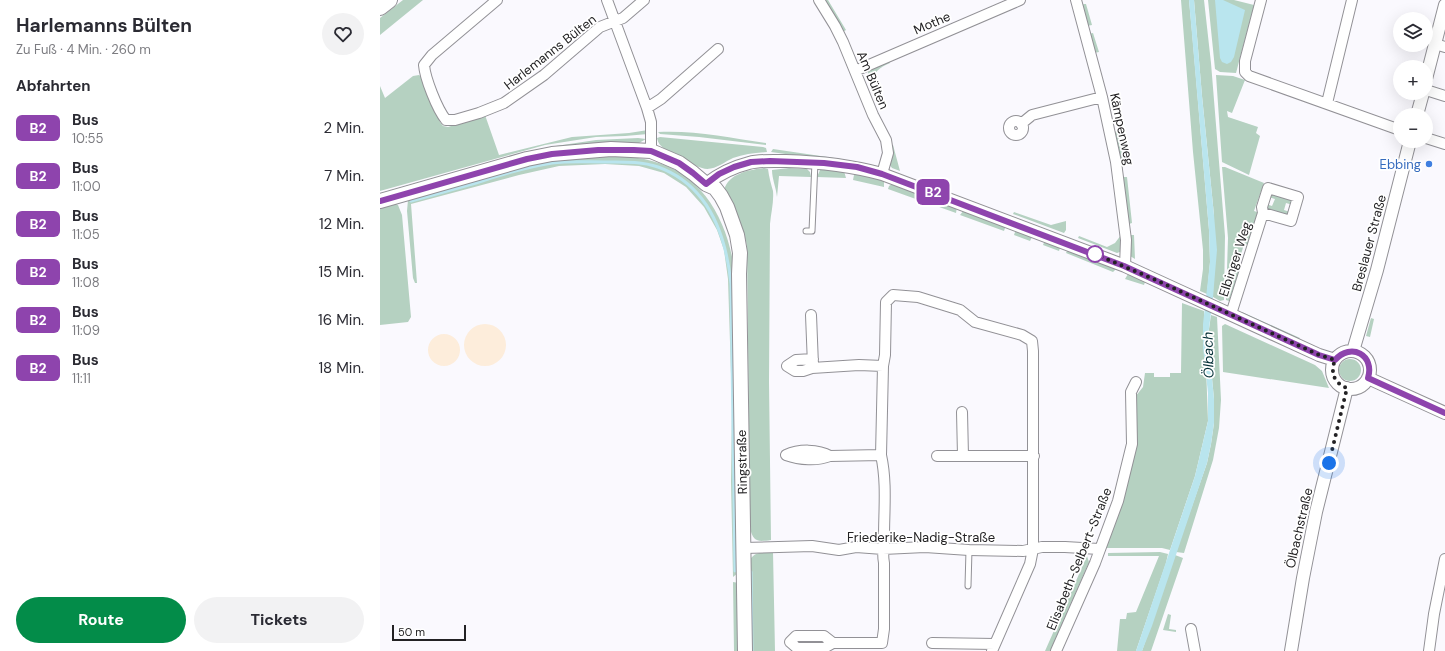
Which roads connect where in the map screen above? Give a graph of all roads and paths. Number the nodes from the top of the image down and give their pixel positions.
1 (389, 0) edge
2 (497, 0) edge
3 (607, 0) edge
4 (644, 0) edge
5 (819, 0) edge
6 (1020, 0) edge
7 (1076, 0) edge
8 (1261, 0) edge
9 (1352, 0) edge
10 (1445, 5) edge
11 (380, 7) edge
12 (615, 22) junction
13 (1440, 45) edge
14 (718, 49) dead end
15 (1433, 62) edge
16 (854, 71) junction
17 (1433, 92) edge
18 (1445, 96) edge
19 (1102, 98) junction
20 (1328, 103) junction
21 (647, 108) junction
22 (1021, 124) dead end
23 (1393, 127) edge
24 (1433, 140) edge
25 (1445, 144) edge
26 (1408, 148) edge
27 (651, 151) junction
28 (815, 162) junction
29 (882, 174) junction
30 (706, 184) junction
31 (380, 201) edge
32 (1263, 213) dead end
33 (806, 231) dead end
34 (1124, 266) junction
35 (1231, 314) junction
36 (811, 315) dead end
37 (1353, 351) junction
38 (1335, 360) junction
39 (883, 366) junction
40 (1368, 378) junction
41 (1136, 382) dead end
42 (1347, 388) junction
43 (962, 412) dead end
44 (1445, 413) edge
45 (881, 455) junction
46 (830, 456) dead end
47 (937, 456) dead end
48 (962, 456) junction
49 (1034, 456) junction
50 (743, 548) junction
51 (883, 549) junction
52 (1033, 549) junction
53 (1099, 549) junction
54 (969, 550) junction
55 (1445, 559) edge
56 (968, 586) dead end
57 (1191, 629) dead end
58 (790, 642) dead end
59 (932, 643) dead end
60 (881, 647) edge
61 (994, 647) edge
62 (745, 651) edge
63 (1056, 651) edge
64 (1195, 651) edge
65 (1291, 651) edge
66 (1429, 651) edge

1 - 11 main road
2 - 12 street, Harlemanns Bülten
3 - 12 street, Harlemanns Bülten
4 - 12 street, Harlemanns Bülten
5 - 16 street, Am Bülten
6 - 16 street, Mothe
7 - 19 street, Kämpenweg
8 - 20 street
9 - 20 street
10 - 13 street
12 - 21 street, Harlemanns Bülten
13 - 15 street
14 - 21 street
16 - 29 street, Am Bülten
17 - 18 street
19 - 22 street
19 - 34 street, Kämpenweg
20 - 23 street
21 - 27 street, Harlemanns Bülten
24 - 25 street
26 - 37 street, Breslauer Straße
27 - 30 main road
27 - 31 main road
28 - 29 street
28 - 30 street
28 - 33 lane
29 - 34 street
30 - 50 main road, Ringstraße
32 - 35 street, Elbinger Weg
34 - 35 street
35 - 38 street
36 - 39 street
37 - 38 street
37 - 40 street
38 - 42 street
39 - 45 street
39 - 49 street
40 - 42 street
40 - 44 street
41 - 53 street, Elisabeth-Selbert-Straße
42 - 65 street, Ölbachstraße
43 - 48 street
45 - 46 street
45 - 51 street
47 - 48 street
48 - 49 street
49 - 52 street
50 - 51 street, Friederike-Nadig-Straße
50 - 62 main road, Ringstraße
51 - 54 street, Friederike-Nadig-Straße
51 - 60 street
52 - 53 street, Friederike-Nadig-Straße
52 - 54 street, Friederike-Nadig-Straße
52 - 61 street
53 - 63 street, Elisabeth-Selbert-Straße
54 - 56 lane
55 - 66 street
57 - 64 street
58 - 60 street
59 - 61 street

